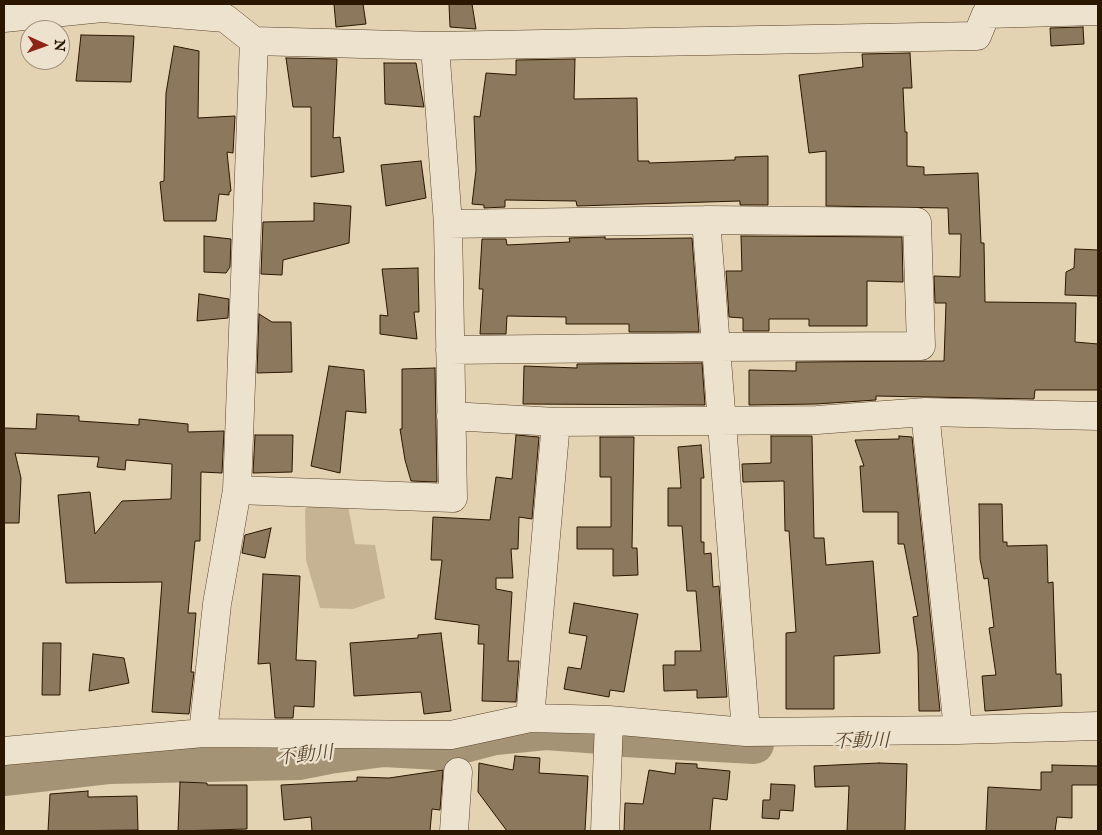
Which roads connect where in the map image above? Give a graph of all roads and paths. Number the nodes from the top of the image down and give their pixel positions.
1 (230, 11) edge
2 (1098, 11) edge
3 (4, 18) edge
4 (254, 41) junction
5 (436, 46) junction
6 (706, 220) junction
7 (448, 224) junction
8 (716, 347) junction
9 (450, 350) junction
10 (925, 412) junction
11 (452, 416) junction
12 (1098, 416) edge
13 (722, 420) junction
14 (556, 422) junction
15 (236, 490) junction
16 (530, 718) junction
17 (609, 720) junction
18 (1098, 726) edge
19 (958, 730) junction
20 (746, 732) junction
21 (203, 734) junction
22 (4, 751) edge
23 (458, 772) dead end
24 (454, 831) edge
25 (605, 831) edge

1 - 3 street
1 - 4 street
2 - 5 street
4 - 5 street
4 - 15 street
5 - 7 street
6 - 7 street
6 - 8 street
6 - 8 street
7 - 9 street
8 - 9 street
8 - 13 street
9 - 11 street
10 - 12 street
10 - 13 street
10 - 19 street
11 - 14 street
11 - 15 street
13 - 14 street
13 - 20 street
14 - 16 street
15 - 21 street
16 - 17 street
16 - 21 street
17 - 20 street
17 - 25 street
18 - 19 street
19 - 20 street
21 - 22 street
23 - 24 street

